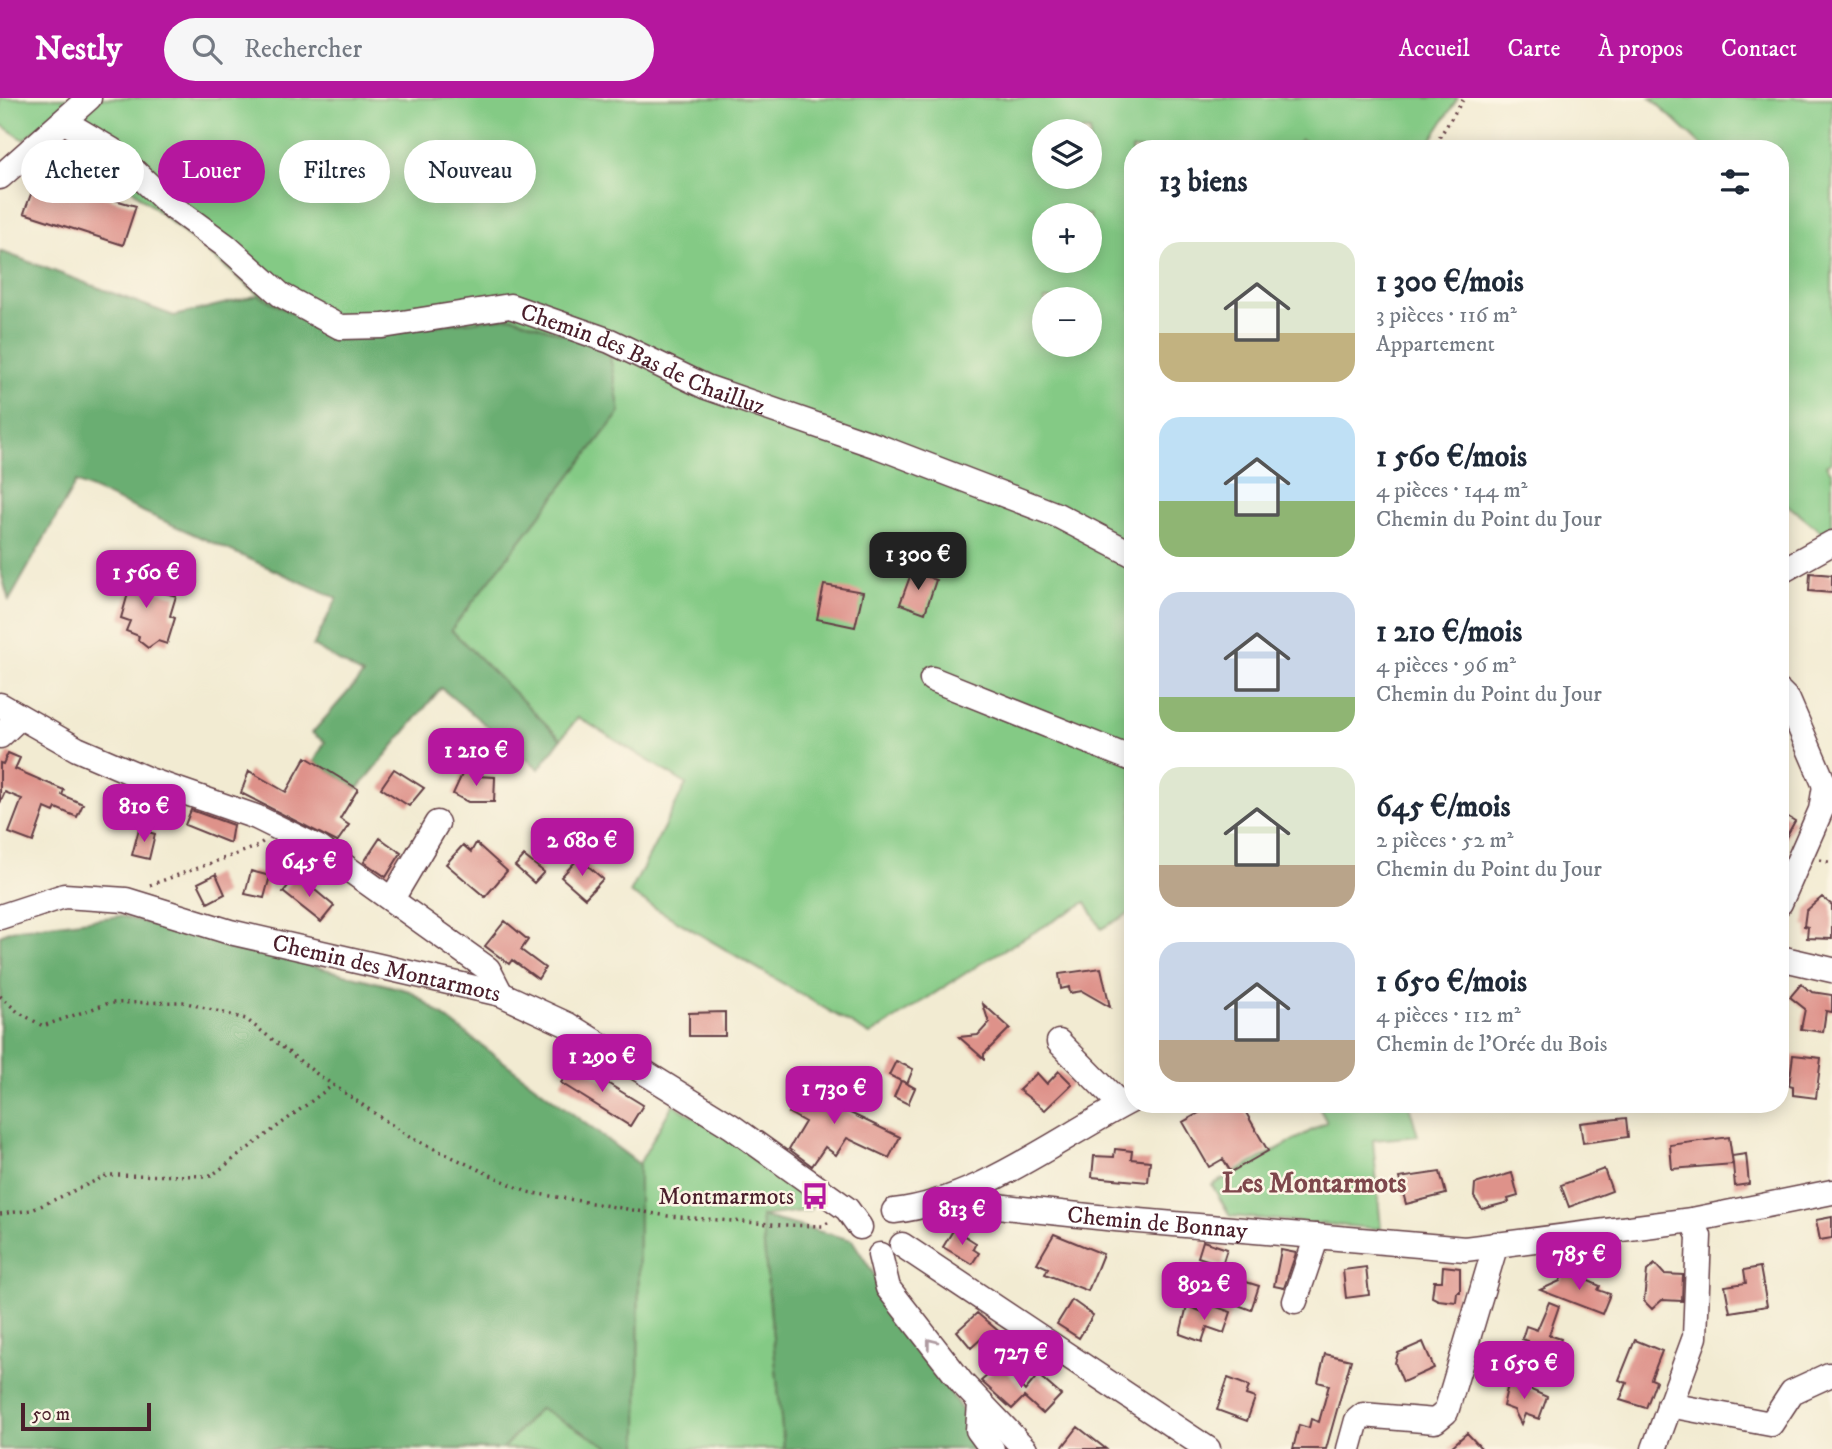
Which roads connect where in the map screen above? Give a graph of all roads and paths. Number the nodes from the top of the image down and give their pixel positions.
1 (89, 98) edge
2 (1464, 98) edge
3 (65, 122) junction
4 (1438, 140) edge
5 (0, 177) edge
6 (1832, 543) edge
7 (1124, 550) edge
8 (1789, 567) edge
9 (932, 680) dead end
10 (1789, 702) edge
11 (10, 711) edge
12 (0, 736) edge
13 (1124, 756) edge
14 (1828, 786) edge
15 (437, 823) dead end
16 (278, 828) junction
17 (1789, 883) edge
18 (111, 898) junction
19 (392, 899) junction
20 (0, 917) edge
21 (1789, 960) edge
22 (1832, 970) edge
23 (501, 994) junction
24 (0, 996) edge
25 (1059, 1042) dead end
26 (333, 1085) junction
27 (1124, 1099) edge
28 (1124, 1104) edge
29 (1832, 1192) edge
30 (954, 1198) junction
31 (0, 1214) edge
32 (856, 1215) junction
33 (1692, 1220) junction
34 (906, 1222) junction
35 (1317, 1236) junction
36 (1496, 1244) junction
37 (880, 1255) junction
38 (1295, 1301) dead end
39 (1829, 1375) dead end
40 (980, 1404) junction
41 (1670, 1405) junction
42 (992, 1449) edge
43 (1026, 1449) edge
44 (1208, 1449) edge
45 (1349, 1449) edge
46 (1654, 1449) edge

1 - 3 street
2 - 4 path
3 - 5 street
3 - 7 street, Chemin des Bas de Chailluz
6 - 8 street
9 - 13 street
10 - 14 street
11 - 12 street
11 - 16 street
14 - 17 street
15 - 19 street
16 - 18 path
16 - 19 street
18 - 20 street, Chemin des Montarmots
18 - 23 street, Chemin des Montarmots
19 - 23 street
21 - 22 street
23 - 32 street, Chemin des Montarmots
24 - 26 path
25 - 27 street
26 - 31 path
26 - 32 path
28 - 30 street
29 - 33 street, Chemin de Bonnay
30 - 34 street
30 - 35 street, Chemin de Bonnay
32 - 34 street
32 - 37 street
33 - 36 street, Chemin de Bonnay
33 - 41 street
34 - 37 street
34 - 44 street
35 - 36 street, Chemin de Bonnay
35 - 38 street
36 - 45 street
40 -> 37 street
39 - 41 street
40 - 42 street
40 - 43 street
41 - 46 street

